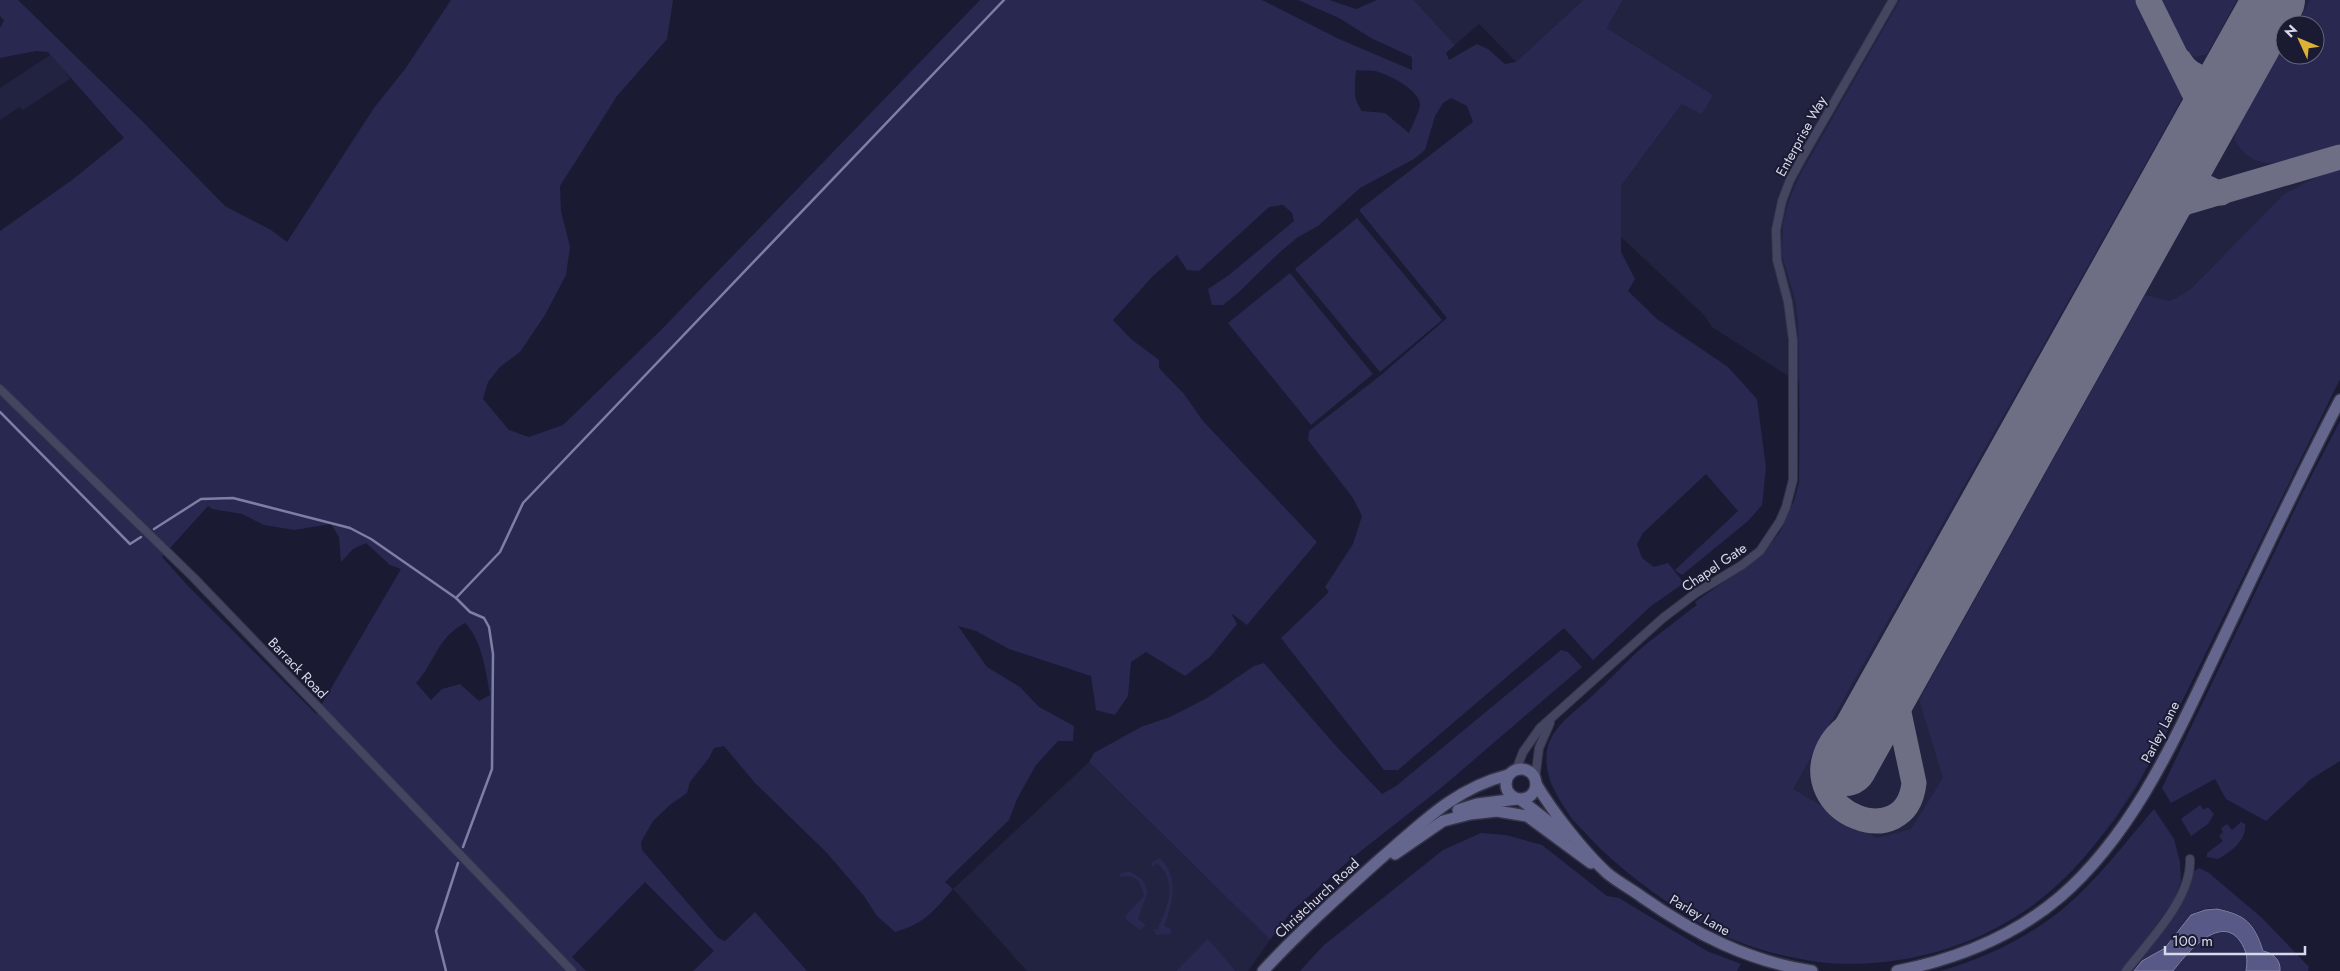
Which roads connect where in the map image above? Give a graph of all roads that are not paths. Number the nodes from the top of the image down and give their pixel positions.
1 (1893, 0) edge
2 (1793, 386) joint
3 (0, 390) edge
4 (2340, 400) edge
5 (1552, 719) junction
6 (1512, 772) junction
7 (1536, 782) junction
8 (1519, 799) junction
9 (1392, 849) junction
10 (1589, 853) junction
11 (2190, 859) dead end
12 (1377, 863) junction
13 (1608, 873) junction
14 (572, 971) edge
15 (1263, 971) edge
16 (1812, 971) edge
17 (1897, 971) edge
18 (2126, 971) edge

1 - 2 street, Enterprise Way
2 - 5 street, Chapel Gate
3 - 14 street, Barrack Road
4 - 17 main road, Parley Lane
5 - 6 street, Chapel Gate
5 - 7 street, Chapel Gate
6 - 7 main road
6 - 8 main road
6 - 9 main road, Christchurch Road
7 - 8 main road
7 - 10 main road, Parley Lane
8 - 9 main road, Christchurch Road
8 - 10 main road, Parley Lane
9 - 12 main road, Christchurch Road
10 - 13 main road, Parley Lane
11 - 18 street
12 - 13 main road
12 - 15 main road, Christchurch Road
13 - 16 main road, Parley Lane

